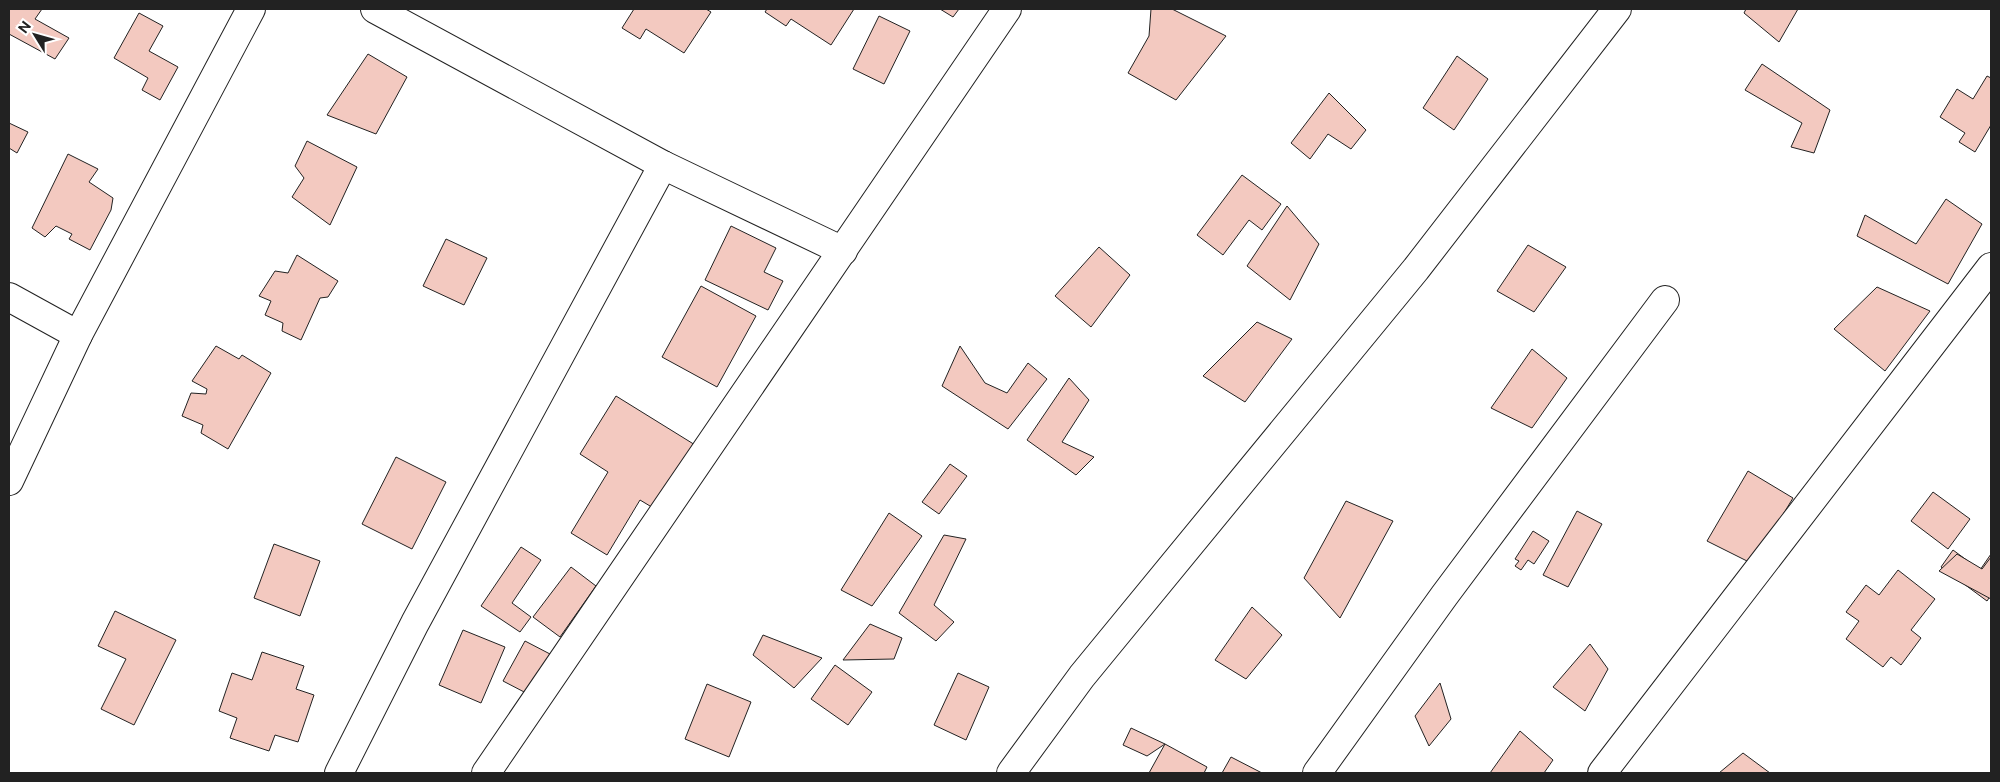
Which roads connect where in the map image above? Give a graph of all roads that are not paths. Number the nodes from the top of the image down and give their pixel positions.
1 (251, 9) edge
2 (375, 9) edge
3 (1007, 9) edge
4 (1617, 9) edge
5 (663, 165) junction
6 (843, 251) junction
7 (1991, 266) edge
8 (9, 297) edge
9 (1665, 300) dead end
10 (78, 334) junction
11 (9, 481) edge
12 (339, 773) edge
13 (486, 773) edge
14 (1011, 773) edge
15 (1317, 773) edge
16 (1602, 773) edge

1 - 10 street
2 - 5 street
3 - 6 street
4 - 14 street
5 - 6 street
5 - 12 street
6 - 13 street
7 - 16 street
8 - 10 street
9 - 15 street
10 - 11 street

